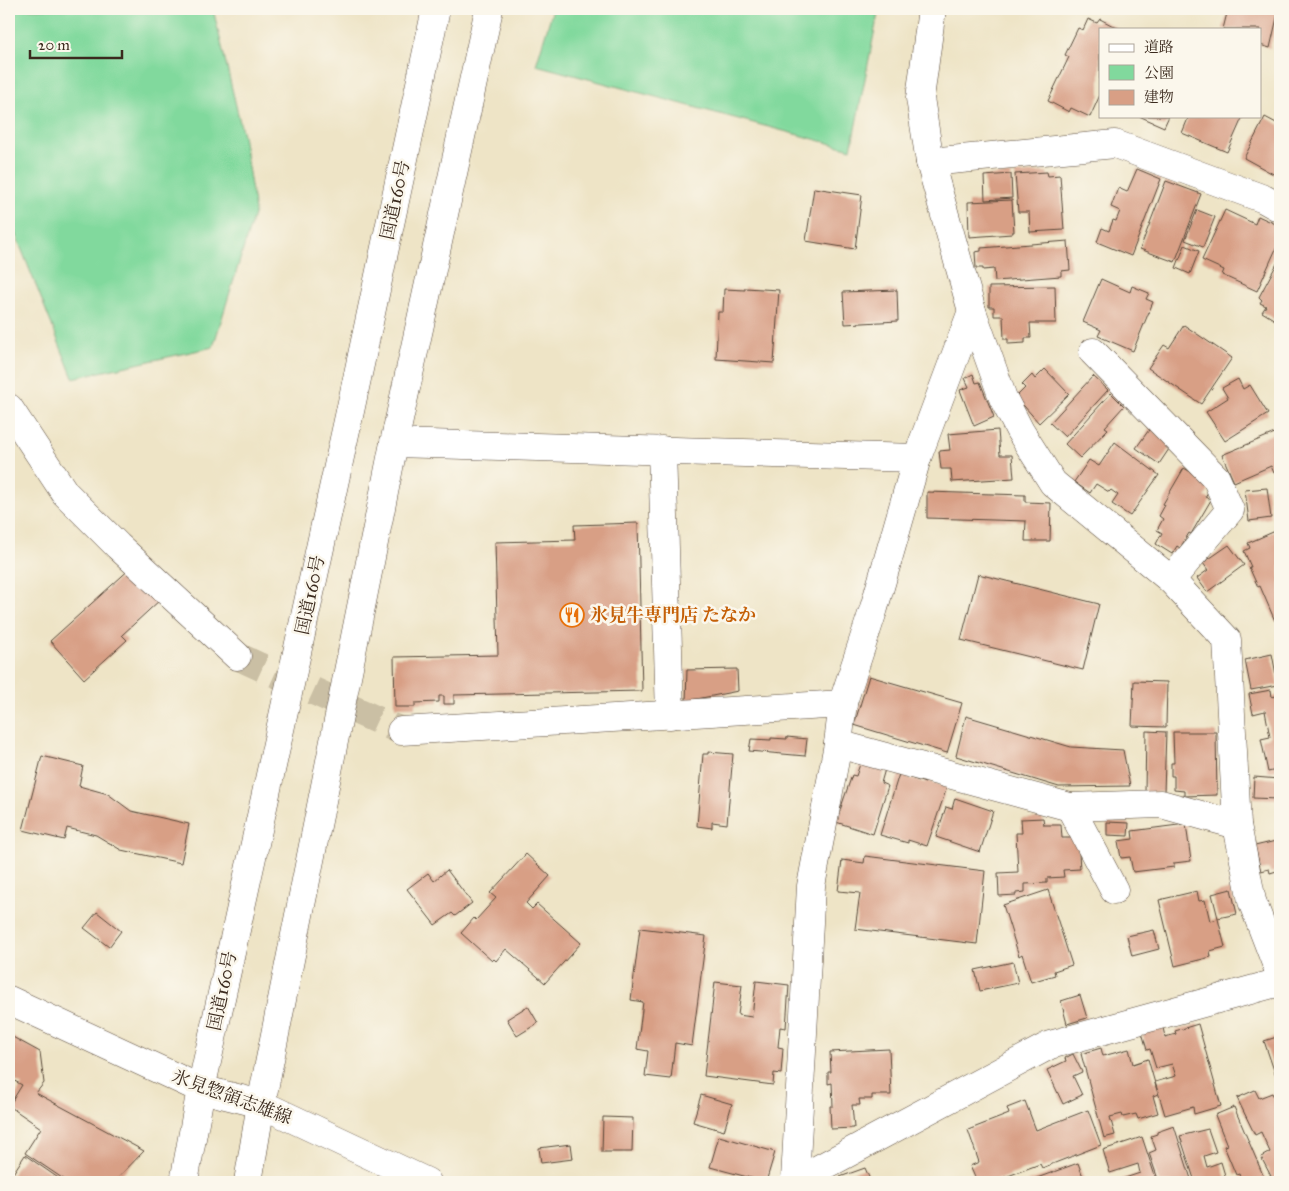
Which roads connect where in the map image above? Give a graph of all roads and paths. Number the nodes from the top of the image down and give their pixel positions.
1 (436, 9) edge
2 (489, 9) edge
3 (932, 9) edge
4 (930, 162) junction
5 (1280, 208) edge
6 (972, 311) junction
7 (1093, 352) dead end
8 (9, 408) edge
9 (394, 442) junction
10 (662, 450) junction
11 (917, 458) junction
12 (1171, 580) junction
13 (237, 656) tunnel mouth
14 (843, 704) junction
15 (670, 715) junction
16 (401, 731) tunnel mouth
17 (838, 744) junction
18 (1070, 807) junction
19 (1236, 825) junction
20 (1114, 890) dead end
21 (1280, 974) edge
22 (1280, 982) edge
23 (9, 1000) edge
24 (201, 1089) junction
25 (261, 1104) junction
26 (794, 1181) edge
27 (184, 1182) edge
28 (248, 1182) edge
29 (426, 1182) edge

1 - 24 main road, 国道160号
2 - 9 main road
3 - 4 main road
4 - 5 main road
4 - 6 main road
6 - 11 main road
6 - 12 main road
7 - 12 main road
8 - 13 main road
9 - 10 main road
9 - 25 main road
10 - 11 main road
10 - 15 main road
11 - 14 main road
12 - 19 main road
14 - 15 main road
14 - 17 main road
15 - 16 main road
17 - 18 main road
17 - 26 main road
18 - 19 main road
18 - 20 main road
19 - 21 main road
22 - 26 main road
23 - 24 main road, 氷見惣領志雄線
24 - 25 main road, 氷見惣領志雄線
24 - 27 main road, 国道160号
25 - 28 main road
25 - 29 main road, 氷見惣領志雄線

